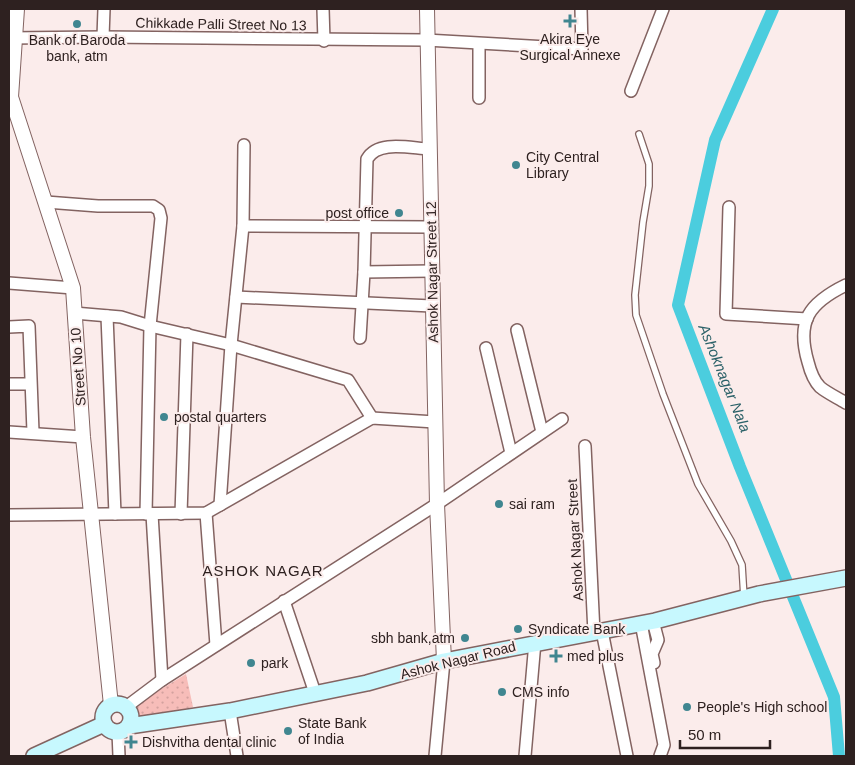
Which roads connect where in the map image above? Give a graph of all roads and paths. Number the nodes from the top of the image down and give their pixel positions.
1 (17, 9) edge
2 (104, 9) edge
3 (323, 9) edge
4 (427, 9) edge
5 (581, 9) edge
6 (663, 9) edge
7 (103, 37) junction
8 (12, 38) edge
9 (426, 40) junction
10 (324, 41) junction
11 (479, 44) junction
12 (631, 92) dead end
13 (480, 98) dead end
14 (639, 134) dead end
15 (244, 145) dead end
16 (429, 149) junction
17 (46, 202) junction
18 (729, 207) dead end
19 (244, 226) junction
20 (367, 227) junction
21 (430, 227) junction
22 (432, 271) junction
23 (364, 272) junction
24 (9, 283) edge
25 (846, 285) edge
26 (73, 288) junction
27 (236, 297) junction
28 (363, 303) junction
29 (432, 306) junction
30 (74, 313) junction
31 (107, 316) junction
32 (807, 319) junction
33 (150, 326) junction
34 (9, 327) edge
35 (517, 330) dead end
36 (187, 334) junction
37 (360, 338) dead end
38 (231, 345) junction
39 (486, 348) dead end
40 (9, 384) edge
41 (30, 384) junction
42 (846, 403) edge
43 (372, 418) junction
44 (562, 419) dead end
45 (435, 422) junction
46 (9, 432) edge
47 (33, 432) junction
48 (542, 432) junction
49 (83, 437) junction
50 (586, 446) dead end
51 (511, 453) junction
52 (437, 504) junction
53 (220, 505) junction
54 (206, 513) junction
55 (92, 514) junction
56 (114, 514) junction
57 (149, 514) junction
58 (181, 514) junction
59 (9, 515) edge
60 (840, 579) edge
61 (744, 598) junction
62 (284, 601) junction
63 (647, 622) junction
64 (598, 632) junction
65 (535, 642) junction
66 (216, 645) junction
67 (444, 661) junction
68 (162, 680) junction
69 (315, 693) junction
70 (119, 706) junction
71 (230, 711) junction
72 (104, 724) junction
73 (123, 729) junction
74 (671, 743) dead end
75 (34, 756) edge
76 (119, 756) edge
77 (237, 756) edge
78 (435, 756) edge
79 (525, 756) edge
80 (627, 756) edge
81 (660, 756) edge

1 - 8 street, Street No 10
2 - 7 street
3 - 10 street
4 - 9 street, Ashok Nagar Street 12
5 - 11 street, Chikkade Palli Street No 13
6 - 12 street
7 - 8 street, Chikkade Palli Street No 13
7 - 10 street, Chikkade Palli Street No 13
8 - 17 street, Street No 10
9 - 10 street, Chikkade Palli Street No 13
9 - 11 street, Chikkade Palli Street No 13
9 - 16 street, Ashok Nagar Street 12
11 - 13 street
14 - 61 lane
15 - 19 street
16 - 20 street
16 - 21 street, Ashok Nagar Street 12
17 - 26 street, Street No 10
17 - 33 street
18 - 32 street
19 - 20 street
19 - 27 street
20 - 21 street
20 - 23 street
21 - 22 street, Ashok Nagar Street 12
22 - 23 street
22 - 29 street, Ashok Nagar Street 12
23 - 28 street
24 - 26 street
25 - 32 street
26 - 30 street, Street No 10
27 - 28 street
27 - 38 street
28 - 29 street
28 - 37 street
29 - 45 street, Ashok Nagar Street 12
30 - 31 street
30 - 49 street, Street No 10
31 - 33 street
31 - 56 street
32 - 42 street
33 - 36 street
33 - 57 street
34 - 41 street
35 - 48 street
36 - 38 street
36 - 58 street
38 - 43 street
38 - 53 street
39 - 51 street
40 - 41 street
41 - 47 street
43 - 45 street
43 - 53 street
44 - 48 street
45 - 52 street, Ashok Nagar Street 12
46 - 47 street
47 - 49 street
48 - 51 street
49 - 55 street, Street No 10
50 - 64 street, Ashok Nagar Street
51 - 52 street
52 - 62 street
52 - 67 street, Ashok Nagar Street 12
53 - 54 street
54 - 58 street
54 - 66 street
55 - 56 street
55 - 59 street
55 - 70 street, Street No 10
56 - 57 street
57 - 58 street
57 - 68 street
60 - 61 main road, Ashok Nagar Road
61 - 63 main road, Ashok Nagar Road
62 - 66 street
62 - 69 street
63 - 64 main road, Ashok Nagar Road
63 - 74 street
63 - 81 street
64 - 65 main road, Ashok Nagar Road
64 - 80 street, Ashok Nagar Street
65 - 67 main road, Ashok Nagar Road
65 - 79 street
66 - 68 street
67 - 69 main road, Ashok Nagar Road
67 - 78 street
68 - 70 street
69 - 71 main road, Ashok Nagar Road
70 - 72 main road
70 - 73 main road
71 - 73 main road, Ashok Nagar Road
71 - 77 street
72 - 73 main road
72 - 75 main road
73 - 76 street

